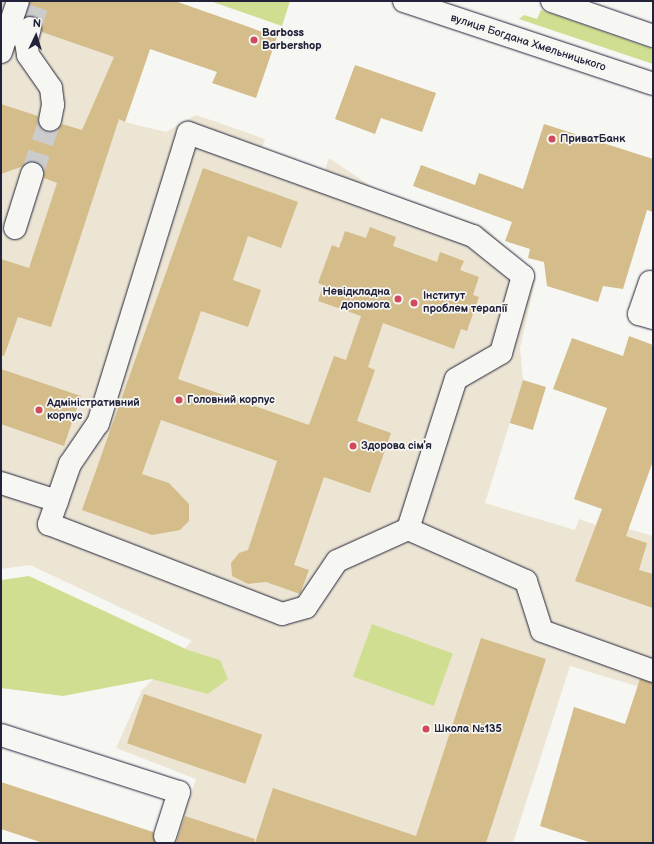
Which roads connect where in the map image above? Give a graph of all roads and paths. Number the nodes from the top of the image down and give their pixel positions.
1 (18, 1) edge
2 (404, 1) edge
3 (552, 1) edge
4 (30, 28) tunnel mouth
5 (653, 36) edge
6 (1, 52) edge
7 (653, 84) edge
8 (50, 120) tunnel mouth
9 (32, 174) tunnel mouth
10 (15, 228) dead end
11 (650, 282) dead end
12 (653, 318) edge
13 (1, 483) edge
14 (57, 501) junction
15 (408, 529) junction
16 (653, 671) edge
17 (1, 735) edge
18 (165, 836) dead end

1 - 6 street
2 - 7 street, вулиця Богдана Хмельницького
3 - 5 street
4 - 8 street
9 - 10 street
11 - 12 street
13 - 14 street
14 - 15 street
14 - 15 street
15 - 16 street
17 - 18 street

